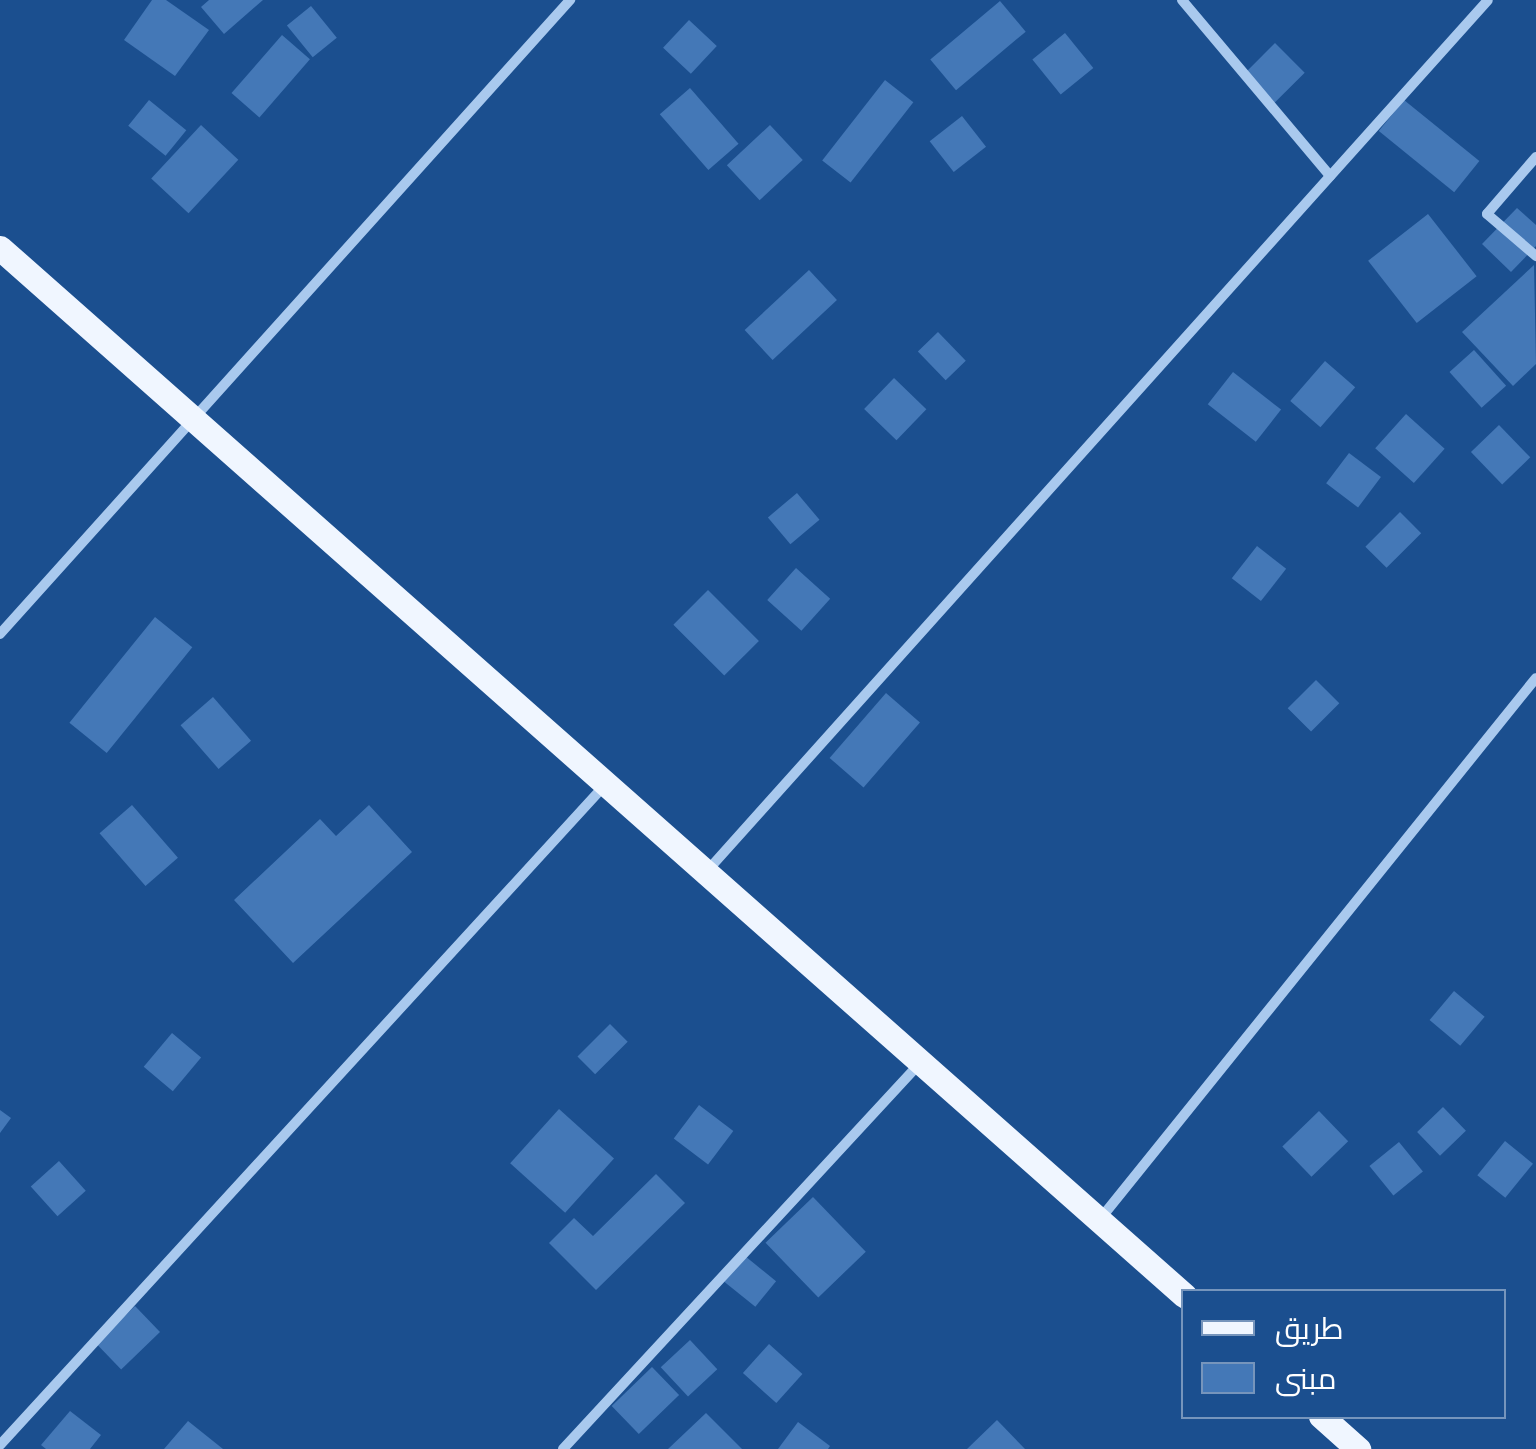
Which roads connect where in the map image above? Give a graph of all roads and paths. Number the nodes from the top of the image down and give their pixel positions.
1 (570, 0) edge
2 (1182, 0) edge
3 (1488, 0) edge
4 (1536, 158) edge
5 (1330, 176) junction
6 (0, 248) edge
7 (1536, 256) edge
8 (193, 418) junction
9 (0, 634) edge
10 (1536, 678) edge
11 (1526, 692) junction
12 (1536, 701) edge
13 (608, 783) junction
14 (708, 870) junction
15 (921, 1062) junction
16 (1099, 1220) junction
17 (1181, 1292) edge
18 (1324, 1419) edge
19 (0, 1445) edge
20 (563, 1449) edge
21 (1358, 1449) edge

1 - 8 street
2 - 5 street
3 - 5 street
4 - 7 street
5 - 14 street
6 - 8 main road
8 - 9 street
8 - 13 main road
10 - 11 street
11 - 12 street
11 - 16 street
13 - 14 main road
13 - 19 street
14 - 15 main road
15 - 16 main road
15 - 20 street
16 - 17 main road
18 - 21 main road

